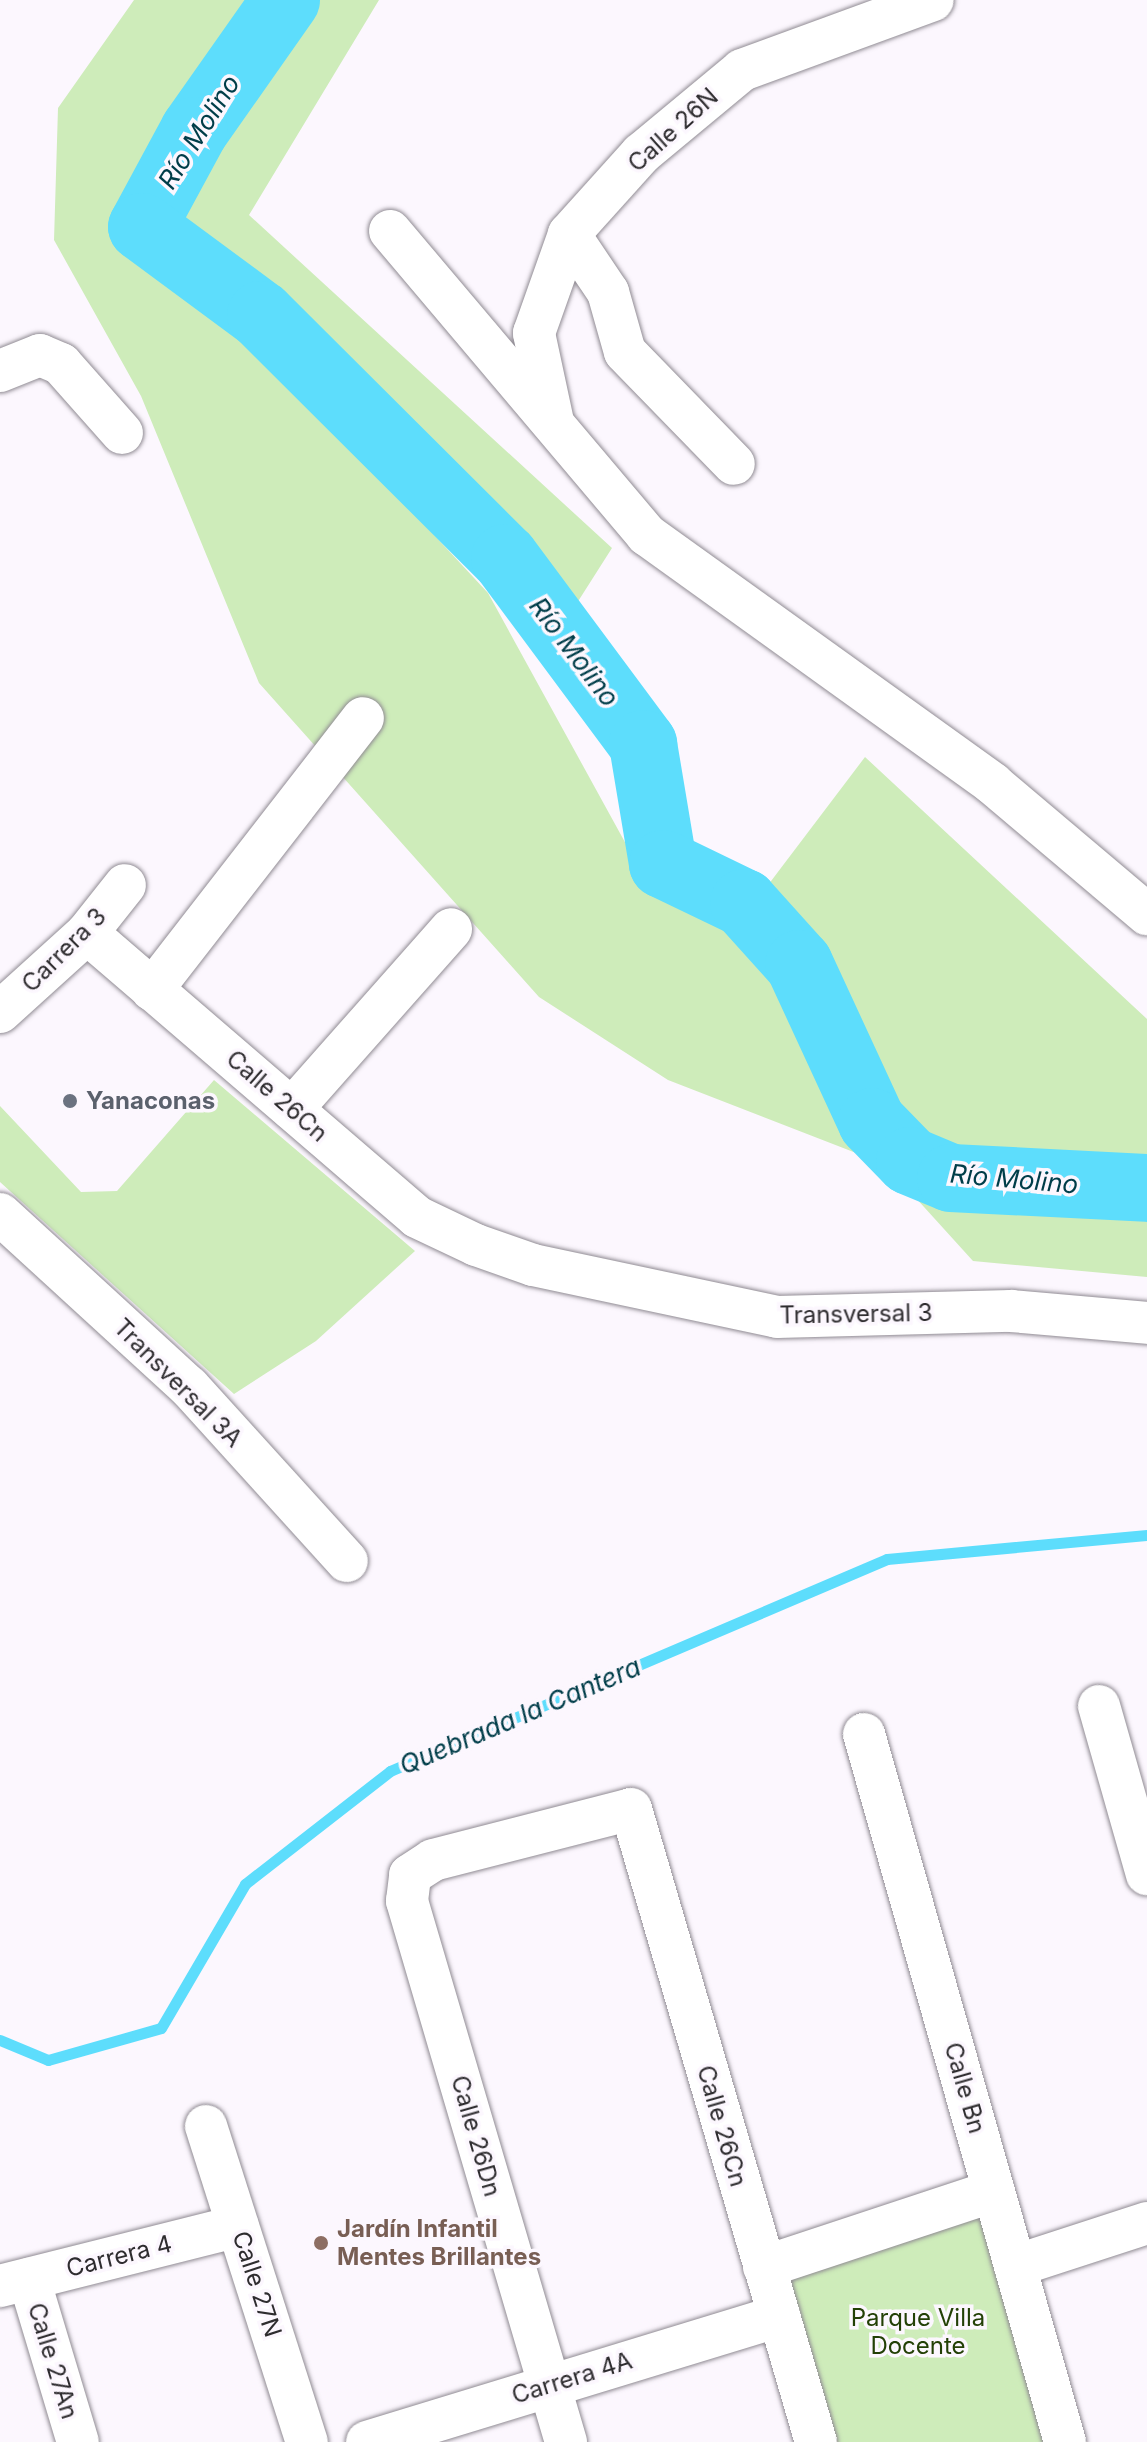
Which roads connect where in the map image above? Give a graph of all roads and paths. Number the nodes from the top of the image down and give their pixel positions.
1 (933, 0) edge
2 (390, 231) dead end
3 (569, 234) junction
4 (0, 371) edge
5 (553, 422) junction
6 (122, 433) dead end
7 (734, 464) dead end
8 (363, 718) dead end
9 (125, 885) dead end
10 (1147, 914) edge
11 (451, 929) dead end
12 (87, 933) junction
13 (152, 990) junction
14 (0, 1012) edge
15 (292, 1109) junction
16 (0, 1214) edge
17 (476, 1245) joint
18 (1147, 1323) edge
19 (347, 1561) dead end
20 (1099, 1706) dead end
21 (864, 1734) dead end
22 (631, 1809) joint
23 (1147, 1874) edge
24 (206, 2126) dead end
25 (994, 2191) junction
26 (1147, 2223) edge
27 (238, 2226) junction
28 (1015, 2266) junction
29 (764, 2267) junction
30 (14, 2283) edge
31 (779, 2316) junction
32 (549, 2384) junction
33 (78, 2442) edge
34 (307, 2442) edge
35 (367, 2442) edge
36 (566, 2442) edge
37 (816, 2442) edge
38 (1065, 2442) edge

1 - 3 street, Calle 26N
2 - 5 street
3 - 5 street, Calle 26N
3 - 7 street
4 - 6 street
5 - 10 street
8 - 13 street
9 - 12 street, Carrera 3
11 - 15 street
12 - 13 street, Calle 26Cn
12 - 14 street, Carrera 3
13 - 15 street, Calle 26Cn
15 - 17 street, Calle 26Cn
16 - 19 street, Transversal 3A
17 - 18 street, Transversal 3
20 - 23 street
21 - 25 street, Calle Bn
22 - 29 street, Calle 26Cn
22 - 32 street, Calle 26Dn
24 - 27 street, Calle 27N
25 - 28 street, Calle Bn
25 - 29 street
26 - 28 street
27 - 30 street, Carrera 4
27 - 34 street, Calle 27N
28 - 38 street, Calle Bn
29 - 31 street, Calle 26Cn
30 - 33 street, Calle 27An
31 - 32 street, Carrera 4A
31 - 37 street, Calle 26Cn
32 - 35 street, Carrera 4A
32 - 36 street, Calle 26Dn

